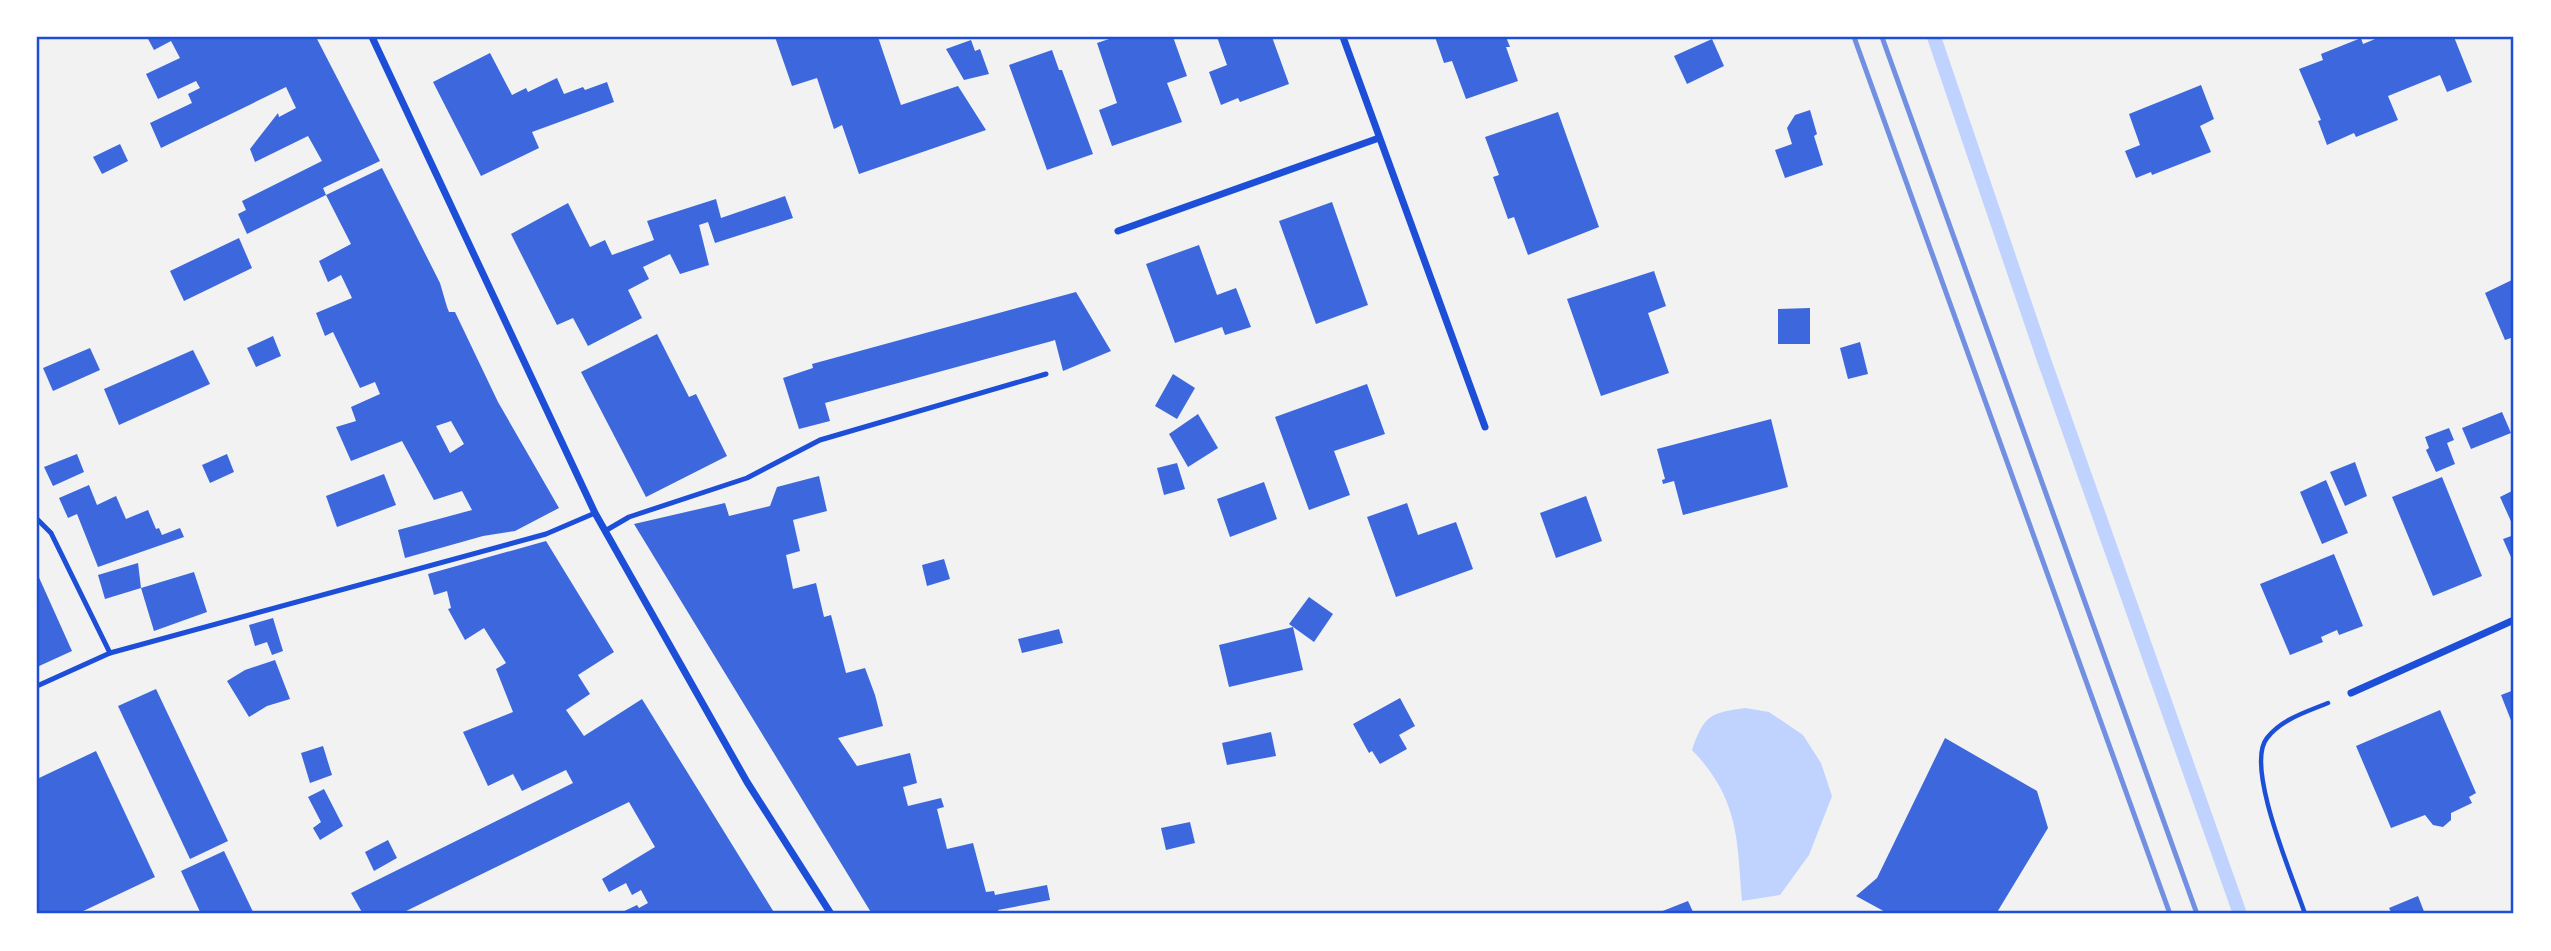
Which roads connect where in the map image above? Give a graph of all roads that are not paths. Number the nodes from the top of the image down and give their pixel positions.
1 (373, 37) edge
2 (1343, 37) edge
3 (1379, 138) junction
4 (1118, 231) dead end
5 (1046, 374) dead end
6 (1485, 427) dead end
7 (595, 513) junction
8 (37, 519) edge
9 (605, 531) junction
10 (2514, 620) edge
11 (110, 653) junction
12 (37, 686) edge
13 (2351, 694) road end
14 (831, 914) edge

1 - 7 street
2 - 3 street
3 - 4 street
3 - 6 street
5 - 9 lane
7 - 9 street
7 - 11 lane
8 - 11 lane
9 - 14 street
10 - 13 street
11 - 12 lane

